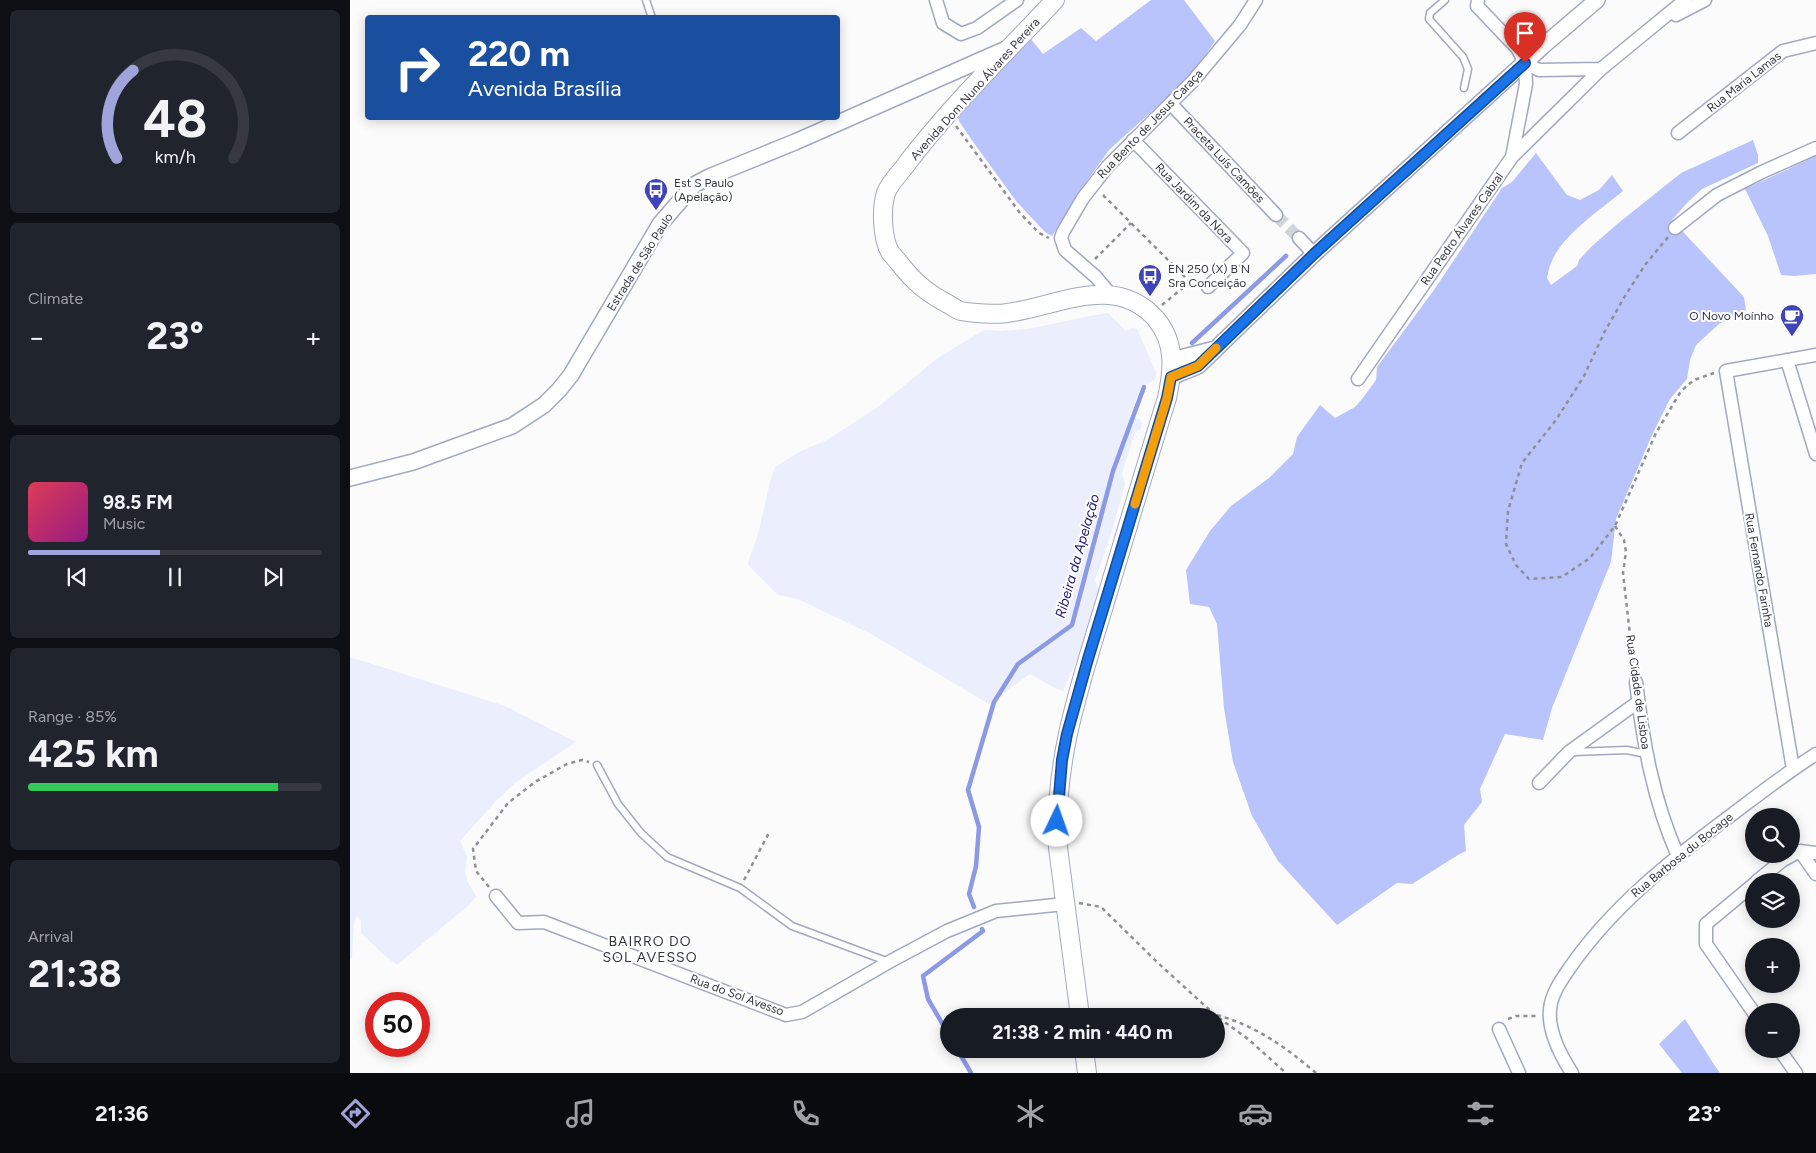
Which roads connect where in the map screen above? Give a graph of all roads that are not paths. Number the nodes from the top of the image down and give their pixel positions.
1 (646, 0) edge
2 (936, 0) edge
3 (1017, 0) edge
4 (1055, 0) edge
5 (1256, 0) edge
6 (1445, 0) edge
7 (1478, 0) edge
8 (1597, 0) edge
9 (1685, 0) edge
10 (1705, 0) edge
11 (651, 15) edge
12 (1653, 26) junction
13 (1816, 43) edge
14 (1012, 46) junction
15 (1525, 63) junction
16 (1601, 69) junction
17 (1464, 88) dead end
18 (1172, 104) junction
19 (1678, 133) dead end
20 (1133, 140) junction
21 (1816, 148) edge
22 (1512, 157) junction
23 (1276, 215) tunnel mouth
24 (1676, 228) road end
25 (1299, 238) tunnel mouth
26 (1314, 254) junction
27 (1208, 287) road end
28 (1111, 295) junction
29 (1816, 355) edge
30 (1786, 360) junction
31 (1172, 368) junction
32 (1358, 379) dead end
33 (1816, 454) edge
34 (350, 478) edge
35 (1636, 682) road end
36 (1638, 702) junction
37 (1569, 752) junction
38 (1646, 754) junction
39 (1816, 754) edge
40 (597, 765) road end
41 (1793, 769) junction
42 (1539, 783) dead end
43 (1800, 851) joint
44 (1816, 852) edge
45 (1678, 856) junction
46 (1779, 863) edge
47 (1766, 873) edge
48 (1816, 874) edge
49 (1745, 891) edge
50 (496, 896) road end
51 (1065, 904) junction
52 (888, 962) junction
53 (1747, 1003) edge
54 (1079, 1008) edge
55 (1499, 1029) road end
56 (1085, 1058) edge
57 (1785, 1058) edge
58 (1087, 1073) edge
59 (1519, 1073) edge
60 (1572, 1073) edge
61 (1796, 1073) edge

1 - 11 lane
2 - 3 street
4 - 14 main road, Avenida Dom Nuno Álvares Pereira
5 - 18 street, Rua Bento de Jesus Caraça
6 - 17 lane
7 - 15 street
8 - 15 street
9 - 12 street
10 - 12 street
12 - 16 street
13 - 19 street, Rua Maria Lamas
14 - 28 main road, Avenida Dom Nuno Álvares Pereira
14 - 34 street, Estrada de São Paulo
15 - 16 street
15 - 22 street, Rua Pedro Álvares Cabral
15 - 26 street
16 - 22 street
18 - 20 street, Rua Bento de Jesus Caraça
18 - 23 street, Praceta Luís Camões
20 - 27 street, Rua Jardim da Nora
20 - 28 street, Rua Bento de Jesus Caraça
21 - 24 street
22 - 32 street, Rua Pedro Álvares Cabral
25 - 26 street
26 - 31 street
28 - 31 main road, Avenida Dom Nuno Álvares Pereira
29 - 30 street
30 - 33 street
30 - 41 street, Rua Fernando Farinha
31 - 51 main road
35 - 36 street, Rua Cidade de Lisboa
36 - 37 street
36 - 38 street, Rua Cidade de Lisboa
37 - 38 lane
37 - 42 street
38 - 45 street, Rua Cidade de Lisboa
39 - 41 street, Rua Barbosa du Bocage
40 - 52 lane
41 - 45 street, Rua Barbosa du Bocage
43 - 44 street
43 - 48 street
45 - 60 street, Rua Barbosa du Bocage
46 - 47 street
49 - 53 street
50 - 52 street, Rua do Sol Avesso
51 - 52 street, Rua do Sol Avesso
51 - 54 main road
55 - 59 street
56 - 58 main road
57 - 61 street

